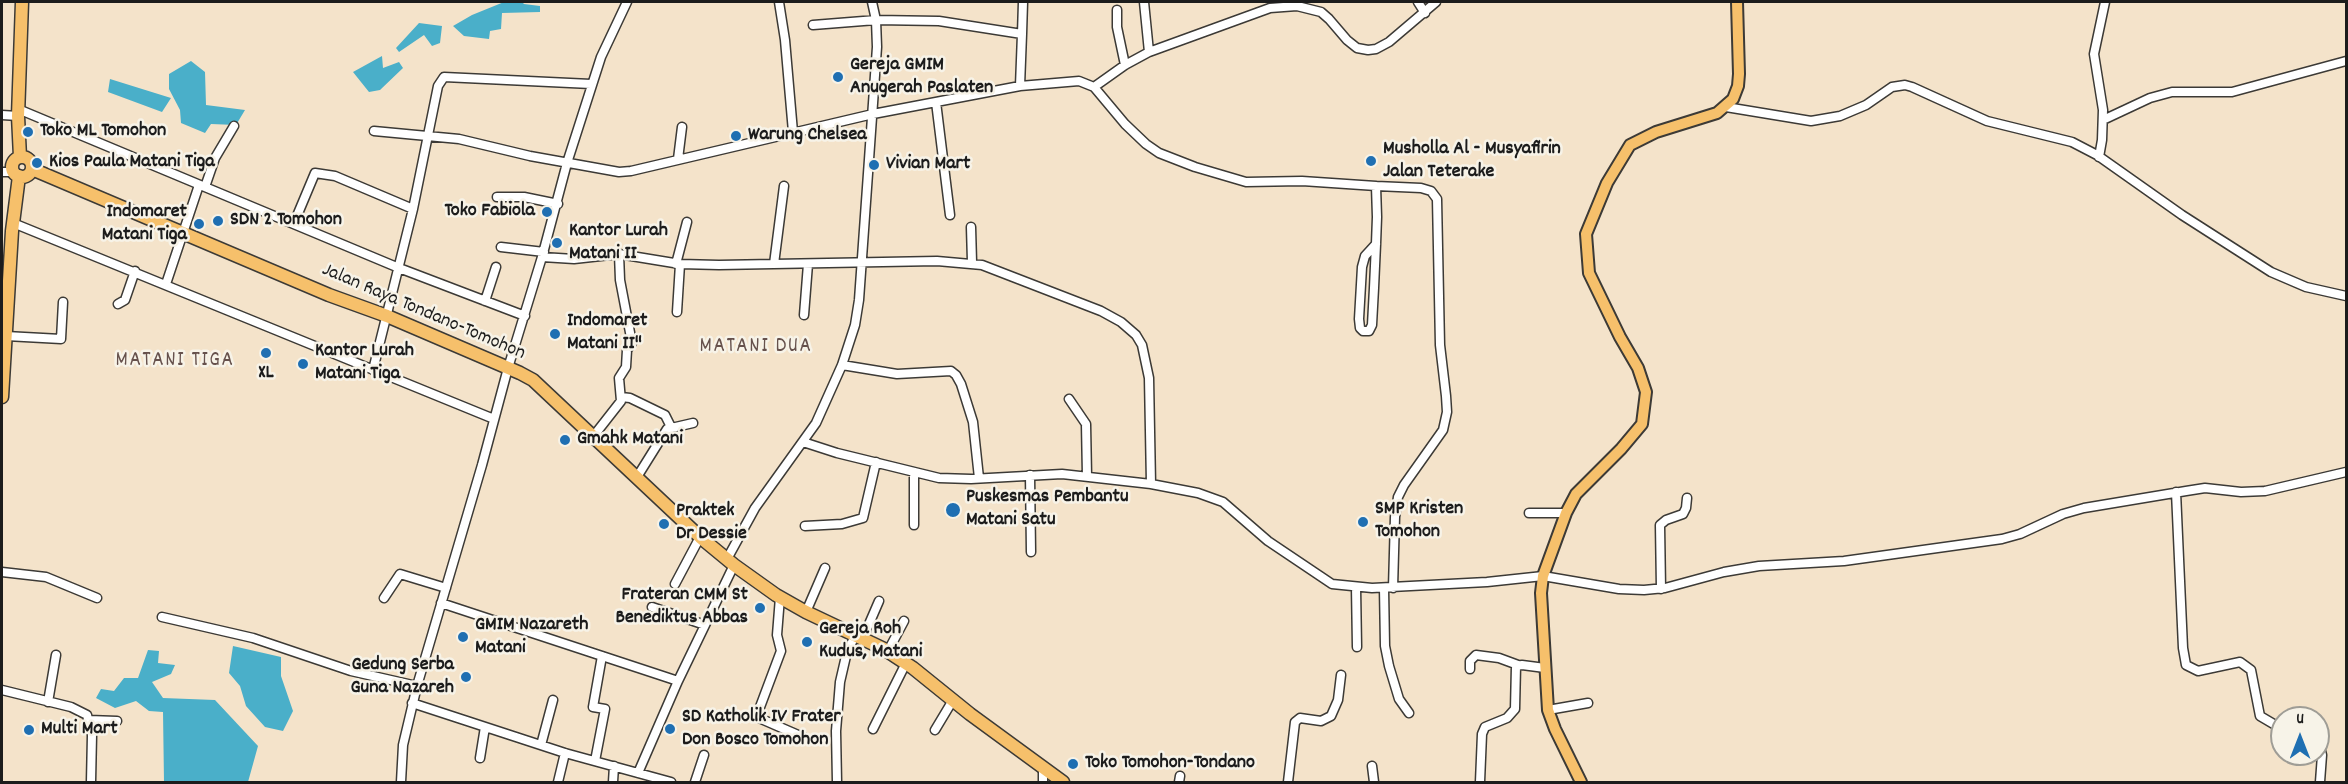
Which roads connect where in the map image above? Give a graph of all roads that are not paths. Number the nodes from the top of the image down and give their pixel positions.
1 (22, 2) edge
2 (627, 2) edge
3 (779, 2) edge
4 (872, 2) edge
5 (1023, 2) edge
6 (1144, 2) edge
7 (1418, 2) edge
8 (1436, 2) edge
9 (1737, 2) edge
10 (2105, 2) edge
11 (1296, 4) edge
12 (1117, 10) dead end
13 (1425, 13) junction
14 (876, 20) junction
15 (813, 25) dead end
16 (1022, 34) junction
17 (1149, 52) junction
18 (2346, 61) edge
19 (1125, 65) junction
20 (591, 84) junction
21 (1020, 86) junction
22 (1094, 87) junction
23 (936, 102) junction
24 (1726, 107) junction
25 (18, 112) junction
26 (873, 114) junction
27 (2, 115) edge
28 (2103, 120) junction
29 (234, 126) dead end
30 (682, 127) dead end
31 (374, 131) dead end
32 (793, 132) junction
33 (429, 136) junction
34 (20, 157) junction
35 (2099, 157) junction
36 (678, 159) junction
37 (567, 163) junction
38 (32, 169) junction
39 (2, 171) edge
40 (17, 174) junction
41 (202, 186) junction
42 (784, 186) dead end
43 (1376, 186) junction
44 (497, 197) dead end
45 (558, 204) junction
46 (413, 209) junction
47 (950, 215) dead end
48 (687, 222) dead end
49 (13, 223) junction
50 (294, 223) junction
51 (971, 227) dead end
52 (182, 232) junction
53 (1376, 244) junction
54 (501, 246) dead end
55 (619, 254) junction
56 (543, 255) junction
57 (862, 261) junction
58 (972, 262) junction
59 (678, 264) junction
60 (774, 264) junction
61 (808, 264) junction
62 (496, 267) dead end
63 (399, 268) junction
64 (135, 272) junction
65 (166, 284) junction
66 (2346, 296) edge
67 (485, 301) junction
68 (63, 302) dead end
69 (118, 304) dead end
70 (677, 312) dead end
71 (804, 315) dead end
72 (387, 316) junction
73 (525, 316) junction
74 (5, 329) edge
75 (3, 352) edge
76 (842, 365) junction
77 (508, 368) junction
78 (373, 370) junction
79 (2, 397) edge
80 (621, 397) junction
81 (1069, 399) dead end
82 (494, 419) junction
83 (693, 423) dead end
84 (671, 427) junction
85 (592, 438) junction
86 (803, 442) junction
87 (876, 462) junction
88 (914, 472) junction
89 (2346, 472) edge
90 (1030, 475) junction
91 (1087, 476) junction
92 (637, 477) junction
93 (980, 478) junction
94 (1151, 483) junction
95 (2176, 492) junction
96 (1687, 498) dead end
97 (1529, 513) dead end
98 (1566, 513) junction
99 (914, 525) dead end
100 (805, 526) dead end
101 (700, 537) junction
102 (1031, 552) dead end
103 (730, 562) junction
104 (825, 568) dead end
105 (2, 572) edge
106 (1543, 576) junction
107 (675, 584) dead end
108 (1356, 587) junction
109 (447, 588) junction
110 (1389, 588) junction
111 (1661, 589) junction
112 (780, 597) junction
113 (97, 598) dead end
114 (384, 598) dead end
115 (879, 601) dead end
116 (441, 603) junction
117 (652, 607) dead end
118 (806, 612) junction
119 (162, 616) dead end
120 (904, 621) dead end
121 (705, 625) junction
122 (859, 637) junction
123 (1357, 646) dead end
124 (888, 651) junction
125 (56, 655) dead end
126 (603, 656) junction
127 (906, 663) junction
128 (1518, 665) junction
129 (1545, 668) junction
130 (1470, 669) dead end
131 (1341, 675) dead end
132 (678, 681) junction
133 (417, 686) junction
134 (2, 690) edge
135 (553, 700) dead end
136 (953, 700) junction
137 (48, 702) junction
138 (412, 703) junction
139 (1588, 703) dead end
140 (1548, 710) junction
141 (1409, 713) dead end
142 (89, 720) junction
143 (117, 721) dead end
144 (2270, 722) edge
145 (485, 727) junction
146 (873, 729) dead end
147 (935, 730) dead end
148 (805, 738) dead end
149 (541, 745) junction
150 (565, 753) junction
151 (704, 755) dead end
152 (480, 758) dead end
153 (596, 761) junction
154 (614, 766) junction
155 (1372, 766) dead end
156 (2321, 766) edge
157 (1043, 768) junction
158 (638, 773) junction
159 (91, 783) edge
160 (400, 783) edge
161 (558, 783) edge
162 (613, 783) edge
163 (671, 783) edge
164 (695, 783) edge
165 (837, 783) edge
166 (1043, 783) edge
167 (1063, 783) edge
168 (1288, 783) edge
169 (1374, 783) edge
170 (1480, 783) edge
171 (1581, 783) edge
172 (2320, 783) edge

1 - 25 highway
2 - 20 street
3 - 32 street
4 - 14 street
5 - 16 street
6 - 17 street
7 - 13 street
8 - 13 street
9 - 24 main road
10 - 28 street
11 - 13 street
11 - 17 street
12 - 19 street
14 - 15 street
14 - 16 street
14 - 26 street
16 - 21 street
17 - 19 street
18 - 28 street
19 - 22 street
20 - 33 street
20 - 37 street
21 - 22 street
21 - 23 street
22 - 43 street
23 - 26 street
23 - 47 street
24 - 35 street
24 - 98 main road
25 - 27 street
25 - 34 highway
25 - 41 street
26 - 32 street
26 - 57 street
28 - 35 street
29 - 41 street
30 - 36 street
31 - 33 street
32 - 36 street
33 - 37 street
33 - 46 street
34 - 38 highway
34 - 40 highway
35 - 66 street
36 - 37 street
37 - 45 street
38 - 40 highway
38 - 52 highway, Jalan Raya Tondano-Tomohon
39 - 40 street
40 - 49 highway
41 - 50 street
41 - 52 street
42 - 60 street
43 - 53 street
43 - 110 street
44 - 45 street
45 - 56 street
46 - 50 street
46 - 63 street
48 - 59 street
49 - 64 street
49 - 74 highway
50 - 63 street
51 - 58 street
52 - 65 street
52 - 72 highway, Jalan Raya Tondano-Tomohon
53 - 53 street
54 - 56 street
55 - 56 street
55 - 59 street
55 - 80 street
56 - 73 street
57 - 58 street
57 - 61 street
57 - 76 street
58 - 94 street
59 - 60 street
59 - 70 street
60 - 61 street
61 - 71 street
62 - 67 street
63 - 67 street
63 - 72 street
64 - 65 street
64 - 69 street
65 - 78 street
67 - 73 street
68 - 74 street
72 - 77 highway, Jalan Raya Tondano-Tomohon
72 - 78 street
73 - 77 street
74 - 75 highway
75 - 79 highway
76 - 86 street
76 - 93 street
77 - 82 street
77 - 85 highway, Jalan Raya Tondano-Tomohon
78 - 82 street
80 - 84 street
80 - 85 street
81 - 91 street
82 - 109 street
83 - 84 street
84 - 92 street
85 - 92 highway, Jalan Raya Tondano-Tomohon
86 - 87 street
86 - 103 street
87 - 88 street
87 - 100 street
88 - 93 street
88 - 99 street
89 - 95 street
90 - 91 street
90 - 93 street
90 - 102 street
91 - 94 street
92 - 101 highway, Jalan Raya Tondano-Tomohon
94 - 108 street
95 - 111 street
95 - 144 street
96 - 111 street
97 - 98 street
98 - 106 main road
101 - 103 highway, Jalan Raya Tondano-Tomohon
101 - 107 street
103 - 112 highway, Jalan Raya Tondano-Tomohon
103 - 121 street
104 - 118 street
105 - 113 street
106 - 110 street
106 - 111 street
106 - 129 main road
108 - 110 street
108 - 123 street
109 - 114 street
109 - 116 street
110 - 141 street
112 - 118 highway, Jalan Raya Tondano-Tomohon
112 - 148 street
115 - 122 street
116 - 126 street
116 - 133 street
117 - 121 street
118 - 122 highway, Jalan Raya Tondano-Tomohon
119 - 133 street
120 - 124 street
121 - 132 street
122 - 124 highway, Jalan Raya Tondano-Tomohon
122 - 165 street
124 - 127 highway, Jalan Raya Tondano-Tomohon
125 - 137 street
126 - 132 street
126 - 153 street
127 - 136 highway, Jalan Raya Tondano-Tomohon
127 - 146 street
128 - 129 street
128 - 130 street
128 - 170 street
129 - 140 main road
131 - 168 street
132 - 158 street
133 - 138 street
134 - 137 street
135 - 149 street
136 - 147 street
136 - 157 highway, Jalan Raya Tondano-Tomohon
137 - 142 street
138 - 145 street
138 - 160 street
139 - 140 street
140 - 171 main road
142 - 143 street
142 - 159 street
145 - 149 street
145 - 152 street
149 - 150 street
150 - 153 street
150 - 161 street
151 - 164 street
153 - 154 street
154 - 158 street
154 - 162 street
155 - 169 street
156 - 172 street
157 - 166 street
157 - 167 highway, Jalan Raya Tondano-Tomohon
158 - 163 street

